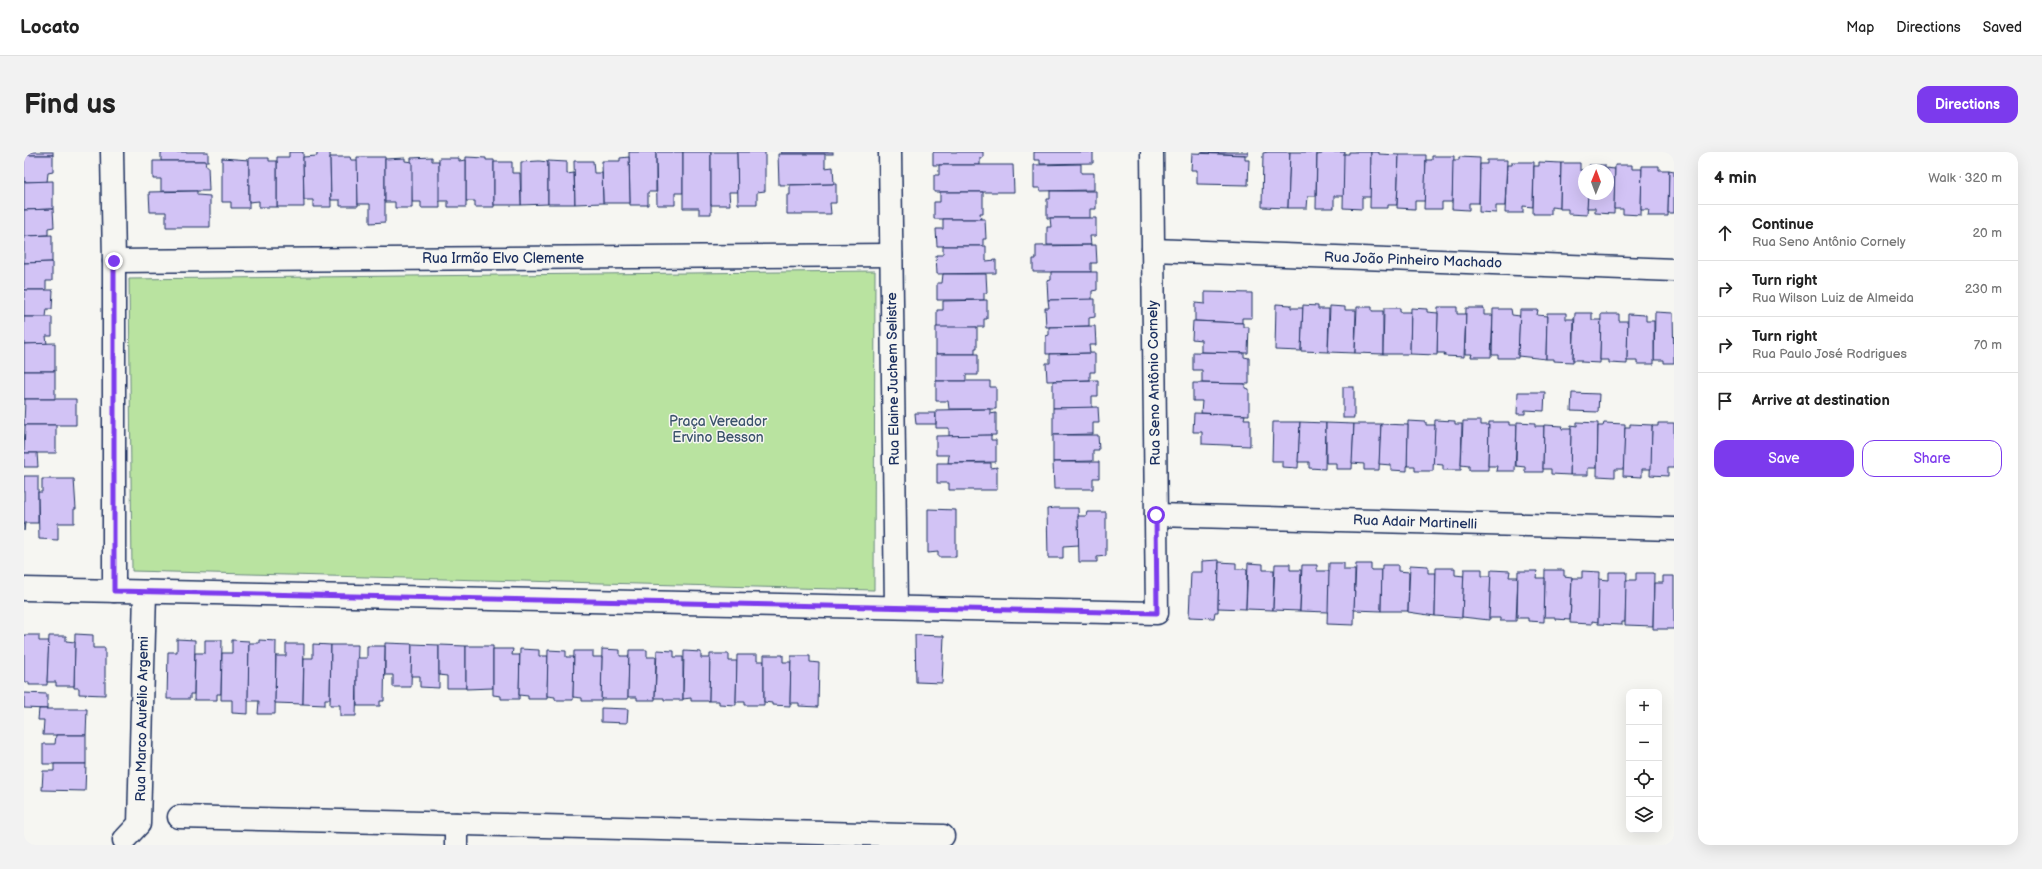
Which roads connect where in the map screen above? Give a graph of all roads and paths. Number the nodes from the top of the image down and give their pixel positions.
1 (112, 152) edge
2 (890, 152) edge
3 (1152, 152) edge
4 (1153, 250) junction
5 (891, 255) junction
6 (114, 261) junction
7 (1674, 270) edge
8 (1156, 515) junction
9 (1674, 529) edge
10 (24, 589) edge
11 (114, 591) junction
12 (145, 592) junction
13 (896, 607) junction
14 (179, 817) dead end
15 (456, 824) junction
16 (943, 836) dead end
17 (651, 837) edge
18 (124, 840) dead end
19 (864, 840) edge
20 (456, 845) edge

1 - 6 street
2 - 5 street, Rua Elaine Juchem Selistre
3 - 4 street, Rua Seno Antônio Cornely
4 - 7 street, Rua João Pinheiro Machado
4 - 8 street, Rua Seno Antônio Cornely
5 - 6 street, Rua Irmão Elvo Clemente
5 - 13 street, Rua Elaine Juchem Selistre
6 - 11 street
8 - 9 street, Rua Adair Martinelli
8 - 13 street, Rua Seno Antônio Cornely
10 - 11 street
11 - 12 street
12 - 13 street
12 - 18 street, Rua Marco Aurélio Argemi
14 - 15 street
15 - 17 street
15 - 20 street
16 - 19 street
17 - 19 street

